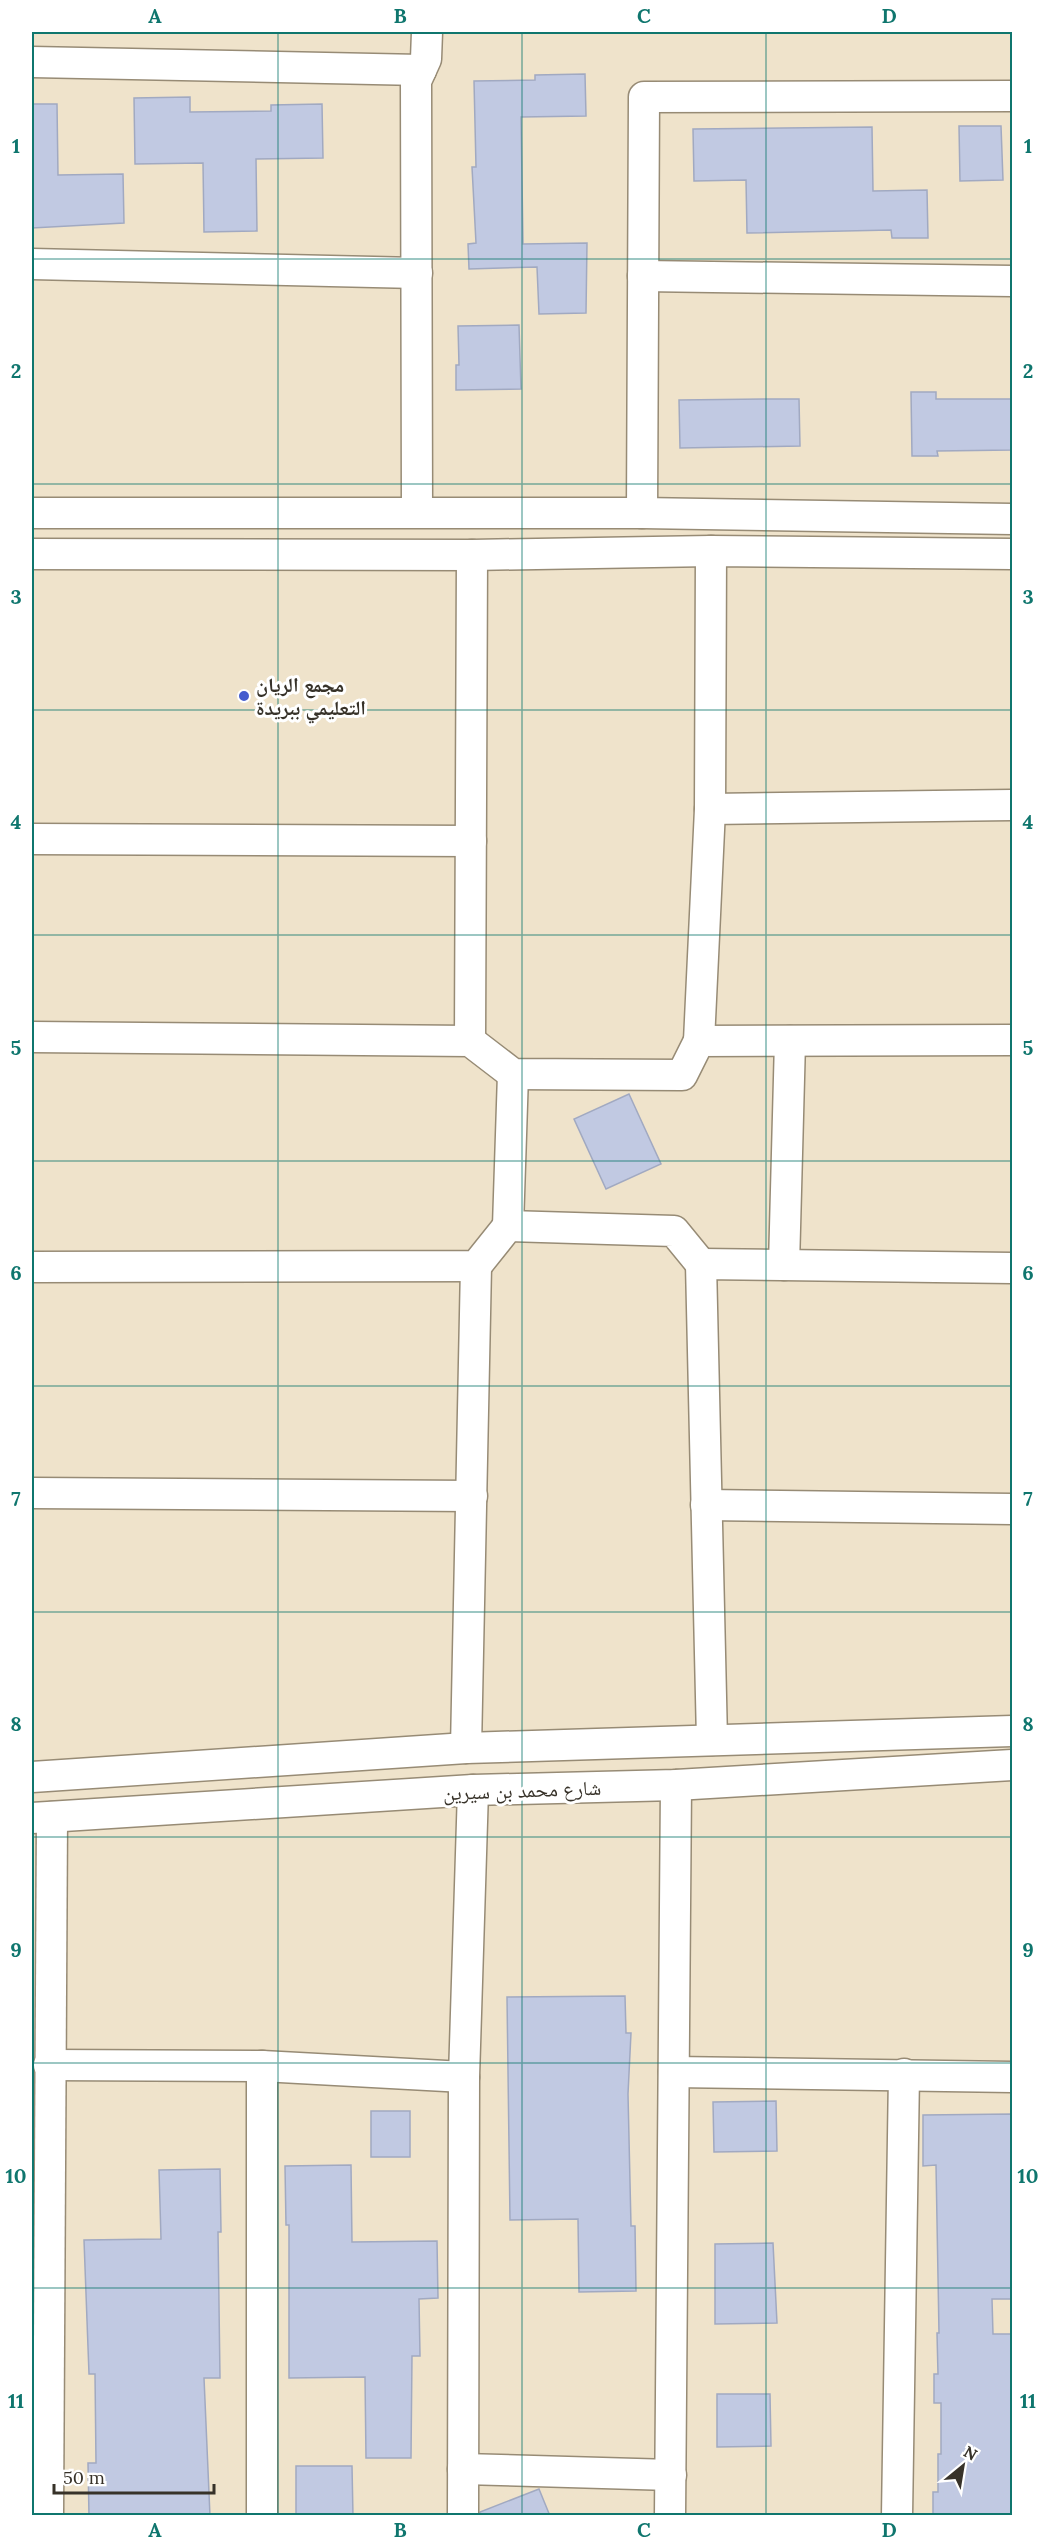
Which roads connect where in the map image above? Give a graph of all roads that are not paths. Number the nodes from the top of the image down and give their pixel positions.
1 (427, 32) edge
2 (32, 62) edge
3 (421, 70) junction
4 (1012, 96) edge
5 (32, 264) edge
6 (417, 273) junction
7 (643, 276) junction
8 (1012, 281) edge
9 (417, 512) junction
10 (32, 513) edge
11 (642, 513) junction
12 (1012, 519) edge
13 (711, 551) junction
14 (32, 554) edge
15 (1012, 554) edge
16 (472, 555) junction
17 (1012, 805) edge
18 (710, 809) junction
19 (32, 839) edge
20 (471, 841) junction
21 (32, 1037) edge
22 (1012, 1040) edge
23 (470, 1041) junction
24 (699, 1041) junction
25 (790, 1041) junction
26 (513, 1074) junction
27 (508, 1226) junction
28 (701, 1264) junction
29 (784, 1265) junction
30 (476, 1266) junction
31 (32, 1267) edge
32 (1012, 1268) edge
33 (32, 1492) edge
34 (472, 1496) junction
35 (706, 1505) junction
36 (1012, 1509) edge
37 (1012, 1731) edge
38 (712, 1740) junction
39 (466, 1748) junction
40 (1012, 1765) edge
41 (32, 1777) edge
42 (676, 1785) junction
43 (473, 1790) junction
44 (42, 1818) edge
45 (49, 2065) junction
46 (262, 2066) junction
47 (674, 2072) junction
48 (904, 2074) junction
49 (464, 2077) junction
50 (1012, 2077) edge
51 (40, 2391) edge
52 (463, 2469) junction
53 (671, 2475) junction
54 (48, 2516) edge
55 (262, 2516) edge
56 (463, 2516) edge
57 (670, 2516) edge
58 (897, 2516) edge

1 - 3 street
2 - 3 street
3 - 6 street
4 - 7 street
5 - 6 street
6 - 9 street
7 - 8 street
7 - 11 street
9 - 10 street
9 - 11 street
11 - 12 street
13 - 15 street
13 - 16 street
13 - 18 street
14 - 16 street
16 - 20 street
17 - 18 street
18 - 24 street
19 - 20 street
20 - 23 street
21 - 23 street
22 - 25 street
23 - 26 street
24 - 25 street
24 - 26 street
25 - 29 street
26 - 27 street
27 - 28 street
27 - 30 street
28 - 29 street
28 - 35 street
29 - 32 street
30 - 31 street
30 - 34 street
33 - 34 street
34 - 39 street
35 - 36 street
35 - 38 street
37 - 38 street
38 - 39 street
39 - 41 street
40 - 42 street, شارع محمد بن سيرين
42 - 43 street, شارع محمد بن سيرين
42 - 47 street
43 - 44 street, شارع محمد بن سيرين
43 - 49 street
44 - 45 street
45 - 46 street
45 - 51 street
46 - 49 street
46 - 55 street
47 - 48 street
47 - 53 street
48 - 50 street
48 - 58 street
49 - 52 street
51 - 54 street
52 - 53 street
52 - 56 street
53 - 57 street

